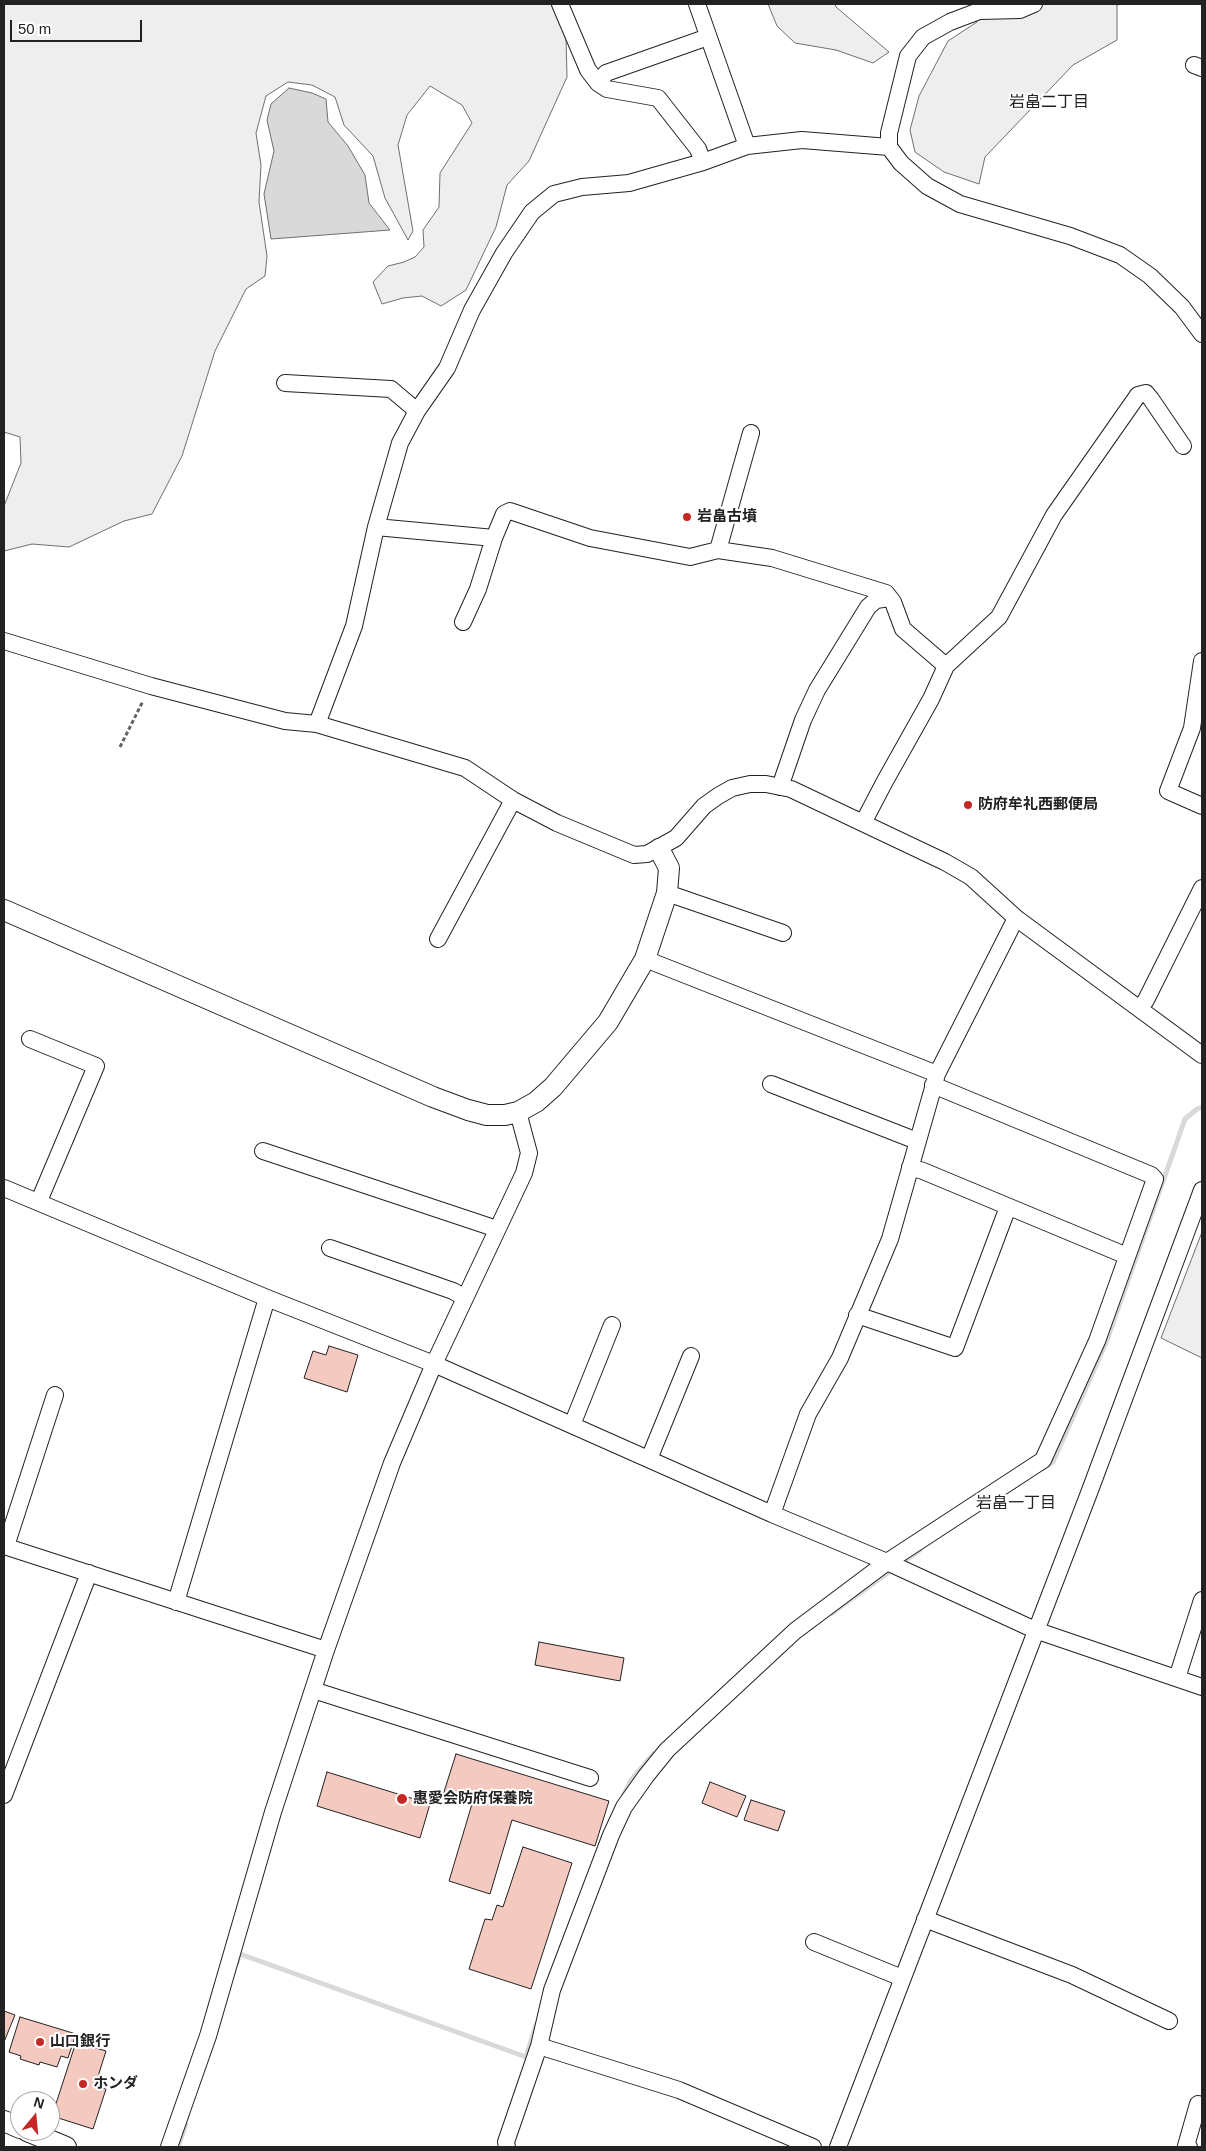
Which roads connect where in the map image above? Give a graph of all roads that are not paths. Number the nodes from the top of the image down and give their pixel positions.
1 (560, 4) edge
2 (697, 4) edge
3 (1034, 4) edge
4 (708, 37) junction
5 (598, 83) junction
6 (747, 146) junction
7 (889, 147) junction
8 (703, 162) junction
9 (1202, 332) edge
10 (284, 382) dead end
11 (417, 411) junction
12 (751, 433) dead end
13 (1183, 446) dead end
14 (376, 527) junction
15 (494, 538) junction
16 (718, 550) junction
17 (890, 598) junction
18 (464, 622) dead end
19 (4, 642) edge
20 (1202, 662) edge
21 (946, 666) junction
22 (317, 724) junction
23 (780, 787) junction
24 (512, 800) junction
25 (1202, 806) edge
26 (863, 823) junction
27 (660, 849) junction
28 (1202, 888) edge
29 (667, 893) junction
30 (4, 910) edge
31 (1016, 918) junction
32 (782, 933) dead end
33 (438, 939) dead end
34 (645, 959) junction
35 (1140, 1008) junction
36 (30, 1039) dead end
37 (1202, 1055) edge
38 (935, 1080) junction
39 (771, 1084) dead end
40 (518, 1112) junction
41 (917, 1141) junction
42 (263, 1151) dead end
43 (910, 1167) junction
44 (4, 1188) edge
45 (1202, 1190) edge
46 (39, 1201) junction
47 (1008, 1207) junction
48 (497, 1229) junction
49 (330, 1248) dead end
50 (1127, 1256) junction
51 (267, 1298) junction
52 (465, 1298) junction
53 (858, 1315) junction
54 (612, 1325) dead end
55 (691, 1356) dead end
56 (434, 1364) junction
57 (55, 1396) dead end
58 (572, 1425) junction
59 (649, 1459) junction
60 (772, 1514) junction
61 (5, 1546) edge
62 (887, 1562) junction
63 (89, 1573) junction
64 (1202, 1600) edge
65 (176, 1602) junction
66 (1035, 1630) junction
67 (326, 1650) junction
68 (1177, 1678) junction
69 (1202, 1687) edge
70 (313, 1690) junction
71 (590, 1778) dead end
72 (4, 1796) edge
73 (925, 1919) junction
74 (814, 1942) dead end
75 (902, 1978) junction
76 (1169, 2021) dead end
77 (539, 2046) junction
78 (1198, 2104) dead end
79 (51, 2141) edge
80 (66, 2147) edge
81 (169, 2147) edge
82 (506, 2147) edge
83 (813, 2147) edge
84 (838, 2147) edge
85 (1189, 2147) edge

1 - 5 street
2 - 4 street
3 - 7 street
4 - 5 street
4 - 6 street
5 - 8 street
6 - 7 street
6 - 8 street
7 - 9 street
8 - 11 street
10 - 11 street
11 - 14 street
12 - 16 street
13 - 21 street
14 - 15 street
14 - 22 street
15 - 16 street
15 - 18 street
16 - 17 street
17 - 21 street
17 - 23 street
19 - 22 street
20 - 25 street
21 - 26 street
22 - 24 street
23 - 26 street
23 - 27 street
24 - 27 street
24 - 33 street
26 - 31 street
27 - 29 street
28 - 35 street
29 - 32 street
29 - 34 street
30 - 40 street
31 - 35 street
31 - 38 street
34 - 38 street
34 - 40 street
35 - 37 street
36 - 46 street
38 - 41 street
38 - 50 street
39 - 41 street
40 - 48 street
41 - 43 street
42 - 48 street
43 - 47 street
43 - 53 street
44 - 46 street
45 - 66 street
46 - 51 street
47 - 50 street
47 - 53 street
48 - 52 street
49 - 52 street
50 - 62 street
51 - 56 street
51 - 65 street
52 - 56 street
53 - 60 street
54 - 58 street
55 - 59 street
56 - 58 street
56 - 67 street
57 - 61 street
58 - 59 street
59 - 60 street
60 - 62 street
61 - 63 street
62 - 66 street
62 - 77 street
63 - 65 street
63 - 72 street
64 - 68 street
65 - 67 street
66 - 68 street
66 - 73 street
67 - 70 street
68 - 69 street
70 - 71 street
70 - 81 street
73 - 75 street
73 - 76 street
74 - 75 street
75 - 84 street
77 - 82 street
77 - 83 street
78 - 85 street
79 - 80 street

